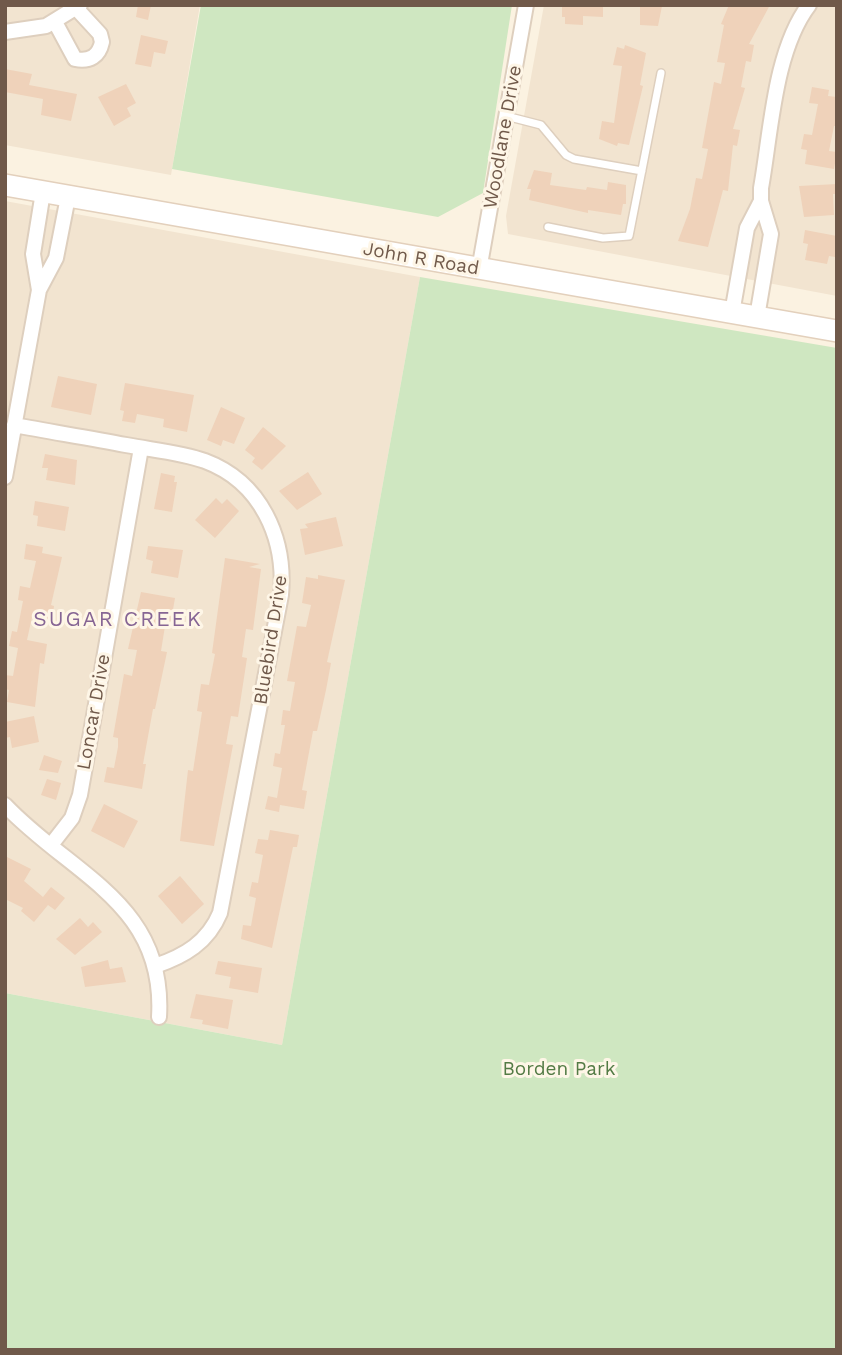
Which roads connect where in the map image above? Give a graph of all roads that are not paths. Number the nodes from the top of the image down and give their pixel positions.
1 (526, 5) edge
2 (809, 5) edge
3 (78, 7) edge
4 (55, 22) junction
5 (5, 32) edge
6 (661, 73) dead end
7 (506, 116) junction
8 (642, 172) junction
9 (5, 186) edge
10 (43, 192) junction
11 (68, 197) junction
12 (761, 201) junction
13 (548, 227) dead end
14 (479, 270) junction
15 (39, 290) junction
16 (732, 313) junction
17 (757, 317) junction
18 (837, 331) edge
19 (15, 425) junction
20 (141, 448) junction
21 (5, 477) edge
22 (5, 805) edge
23 (51, 845) junction
24 (155, 966) junction
25 (159, 1017) dead end

1 - 7 street, Woodlane Drive
2 - 12 street
3 - 4 street
3 - 4 street
4 - 5 street
6 - 8 lane
7 - 8 lane
7 - 14 street, Woodlane Drive
8 - 13 lane
9 - 10 main road, John R Road
10 - 11 main road, John R Road
10 - 15 street
11 - 14 main road, John R Road
11 - 15 street
12 - 16 street
12 - 17 street
14 - 16 main road, John R Road
15 - 19 street
16 - 17 main road, John R Road
17 - 18 main road, John R Road
19 - 20 street, Bluebird Drive
19 - 21 street
20 - 23 street, Loncar Drive
20 - 24 street, Bluebird Drive
22 - 23 street
23 - 24 street
24 - 25 street

